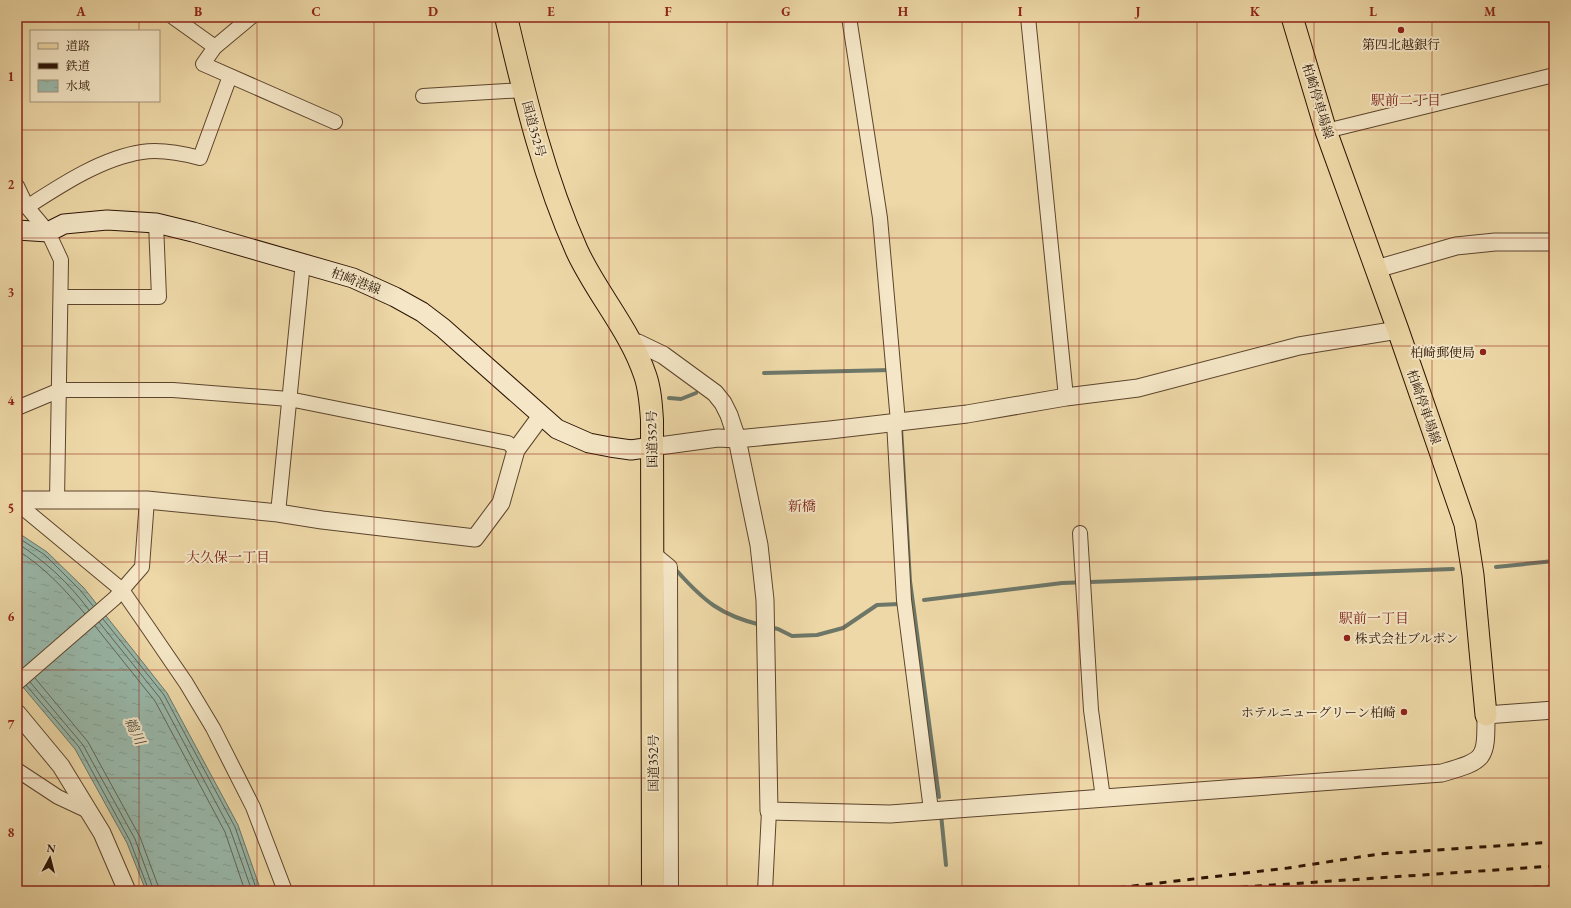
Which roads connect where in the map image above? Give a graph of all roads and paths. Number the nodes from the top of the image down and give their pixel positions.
1 (173, 17) edge
2 (251, 17) edge
3 (506, 17) edge
4 (849, 17) edge
5 (1028, 17) edge
6 (1292, 17) edge
7 (215, 47) junction
8 (1554, 75) edge
9 (230, 76) junction
10 (524, 90) junction
11 (423, 96) dead end
12 (336, 122) dead end
13 (1326, 131) junction
14 (17, 186) edge
15 (27, 207) junction
16 (156, 223) junction
17 (17, 230) edge
18 (48, 232) junction
19 (1554, 242) edge
20 (303, 262) junction
21 (1376, 269) junction
22 (60, 297) junction
23 (1398, 330) junction
24 (631, 343) junction
25 (60, 390) junction
26 (1066, 397) junction
27 (289, 399) junction
28 (17, 408) edge
29 (541, 416) junction
30 (896, 422) junction
31 (737, 439) junction
32 (652, 447) junction
33 (516, 450) junction
34 (57, 500) junction
35 (147, 500) junction
36 (17, 501) edge
37 (278, 513) junction
38 (1080, 533) dead end
39 (653, 553) junction
40 (119, 594) junction
41 (17, 683) edge
42 (1554, 710) edge
43 (17, 713) edge
44 (1486, 715) junction
45 (17, 770) edge
46 (1103, 798) junction
47 (930, 810) junction
48 (88, 811) junction
49 (769, 811) junction
50 (127, 891) edge
51 (285, 891) edge
52 (653, 891) edge
53 (671, 891) edge
54 (765, 891) edge

1 - 7 street
2 - 7 street
3 - 10 highway, 国道352号
4 - 30 street
5 - 26 street
6 - 13 main road, 柏崎停車場線
7 - 9 street
8 - 13 street
9 - 12 street
9 - 15 street
10 - 11 street
10 - 24 highway, 国道352号
13 - 21 main road, 柏崎停車場線
14 - 15 street
15 - 18 street
16 - 18 main road, 柏崎港線
16 - 20 main road, 柏崎港線
16 - 22 street
17 - 18 main road, 柏崎港線
18 - 22 street
19 - 21 street
20 - 27 street
20 - 29 main road, 柏崎港線
21 - 23 main road, 柏崎停車場線
22 - 25 street
23 - 26 street
23 - 44 main road, 柏崎停車場線
24 - 31 street
24 - 32 highway, 国道352号
25 - 27 street
25 - 28 street
25 - 34 street
26 - 30 street
27 - 33 street
27 - 37 street
29 - 32 main road, 柏崎港線
29 - 33 street
30 - 31 street
30 - 47 street
31 - 32 street
31 - 49 street
32 - 39 highway, 国道352号
33 - 37 street
34 - 35 street
34 - 36 street
35 - 37 street
35 - 40 street
36 - 40 street
38 - 46 street
39 - 52 highway, 国道352号
39 - 53 street
40 - 41 street
40 - 51 street
42 - 44 street
43 - 48 street
44 - 46 street
45 - 48 street
46 - 47 street
47 - 49 street
48 - 50 street
49 - 54 street

